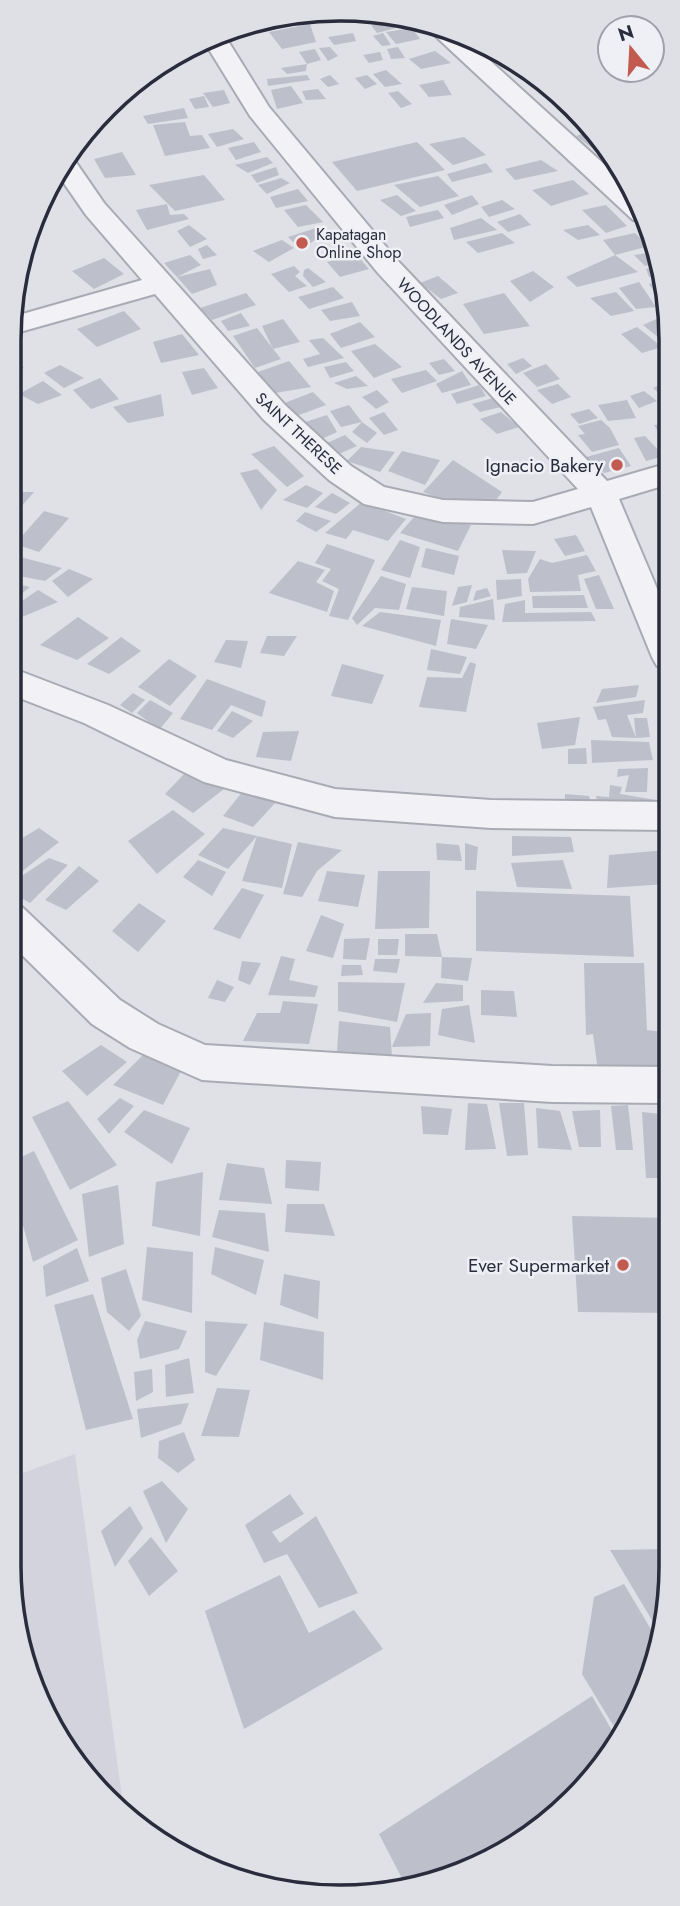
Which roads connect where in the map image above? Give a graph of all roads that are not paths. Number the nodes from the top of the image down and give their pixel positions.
1 (457, 43) edge
2 (219, 45) edge
3 (69, 172) edge
4 (625, 198) edge
5 (160, 284) junction
6 (22, 323) edge
7 (659, 476) edge
8 (601, 494) junction
9 (659, 633) edge
10 (21, 685) edge
11 (659, 816) edge
12 (21, 930) edge
13 (659, 1085) edge

1 - 4 street
2 - 8 street, WOODLANDS AVENUE
3 - 5 street, SAINT THERESE
5 - 6 street
5 - 8 street, SAINT THERESE
7 - 8 street, SAINT THERESE
8 - 9 street, WOODLANDS AVENUE
10 - 11 street
12 - 13 street

